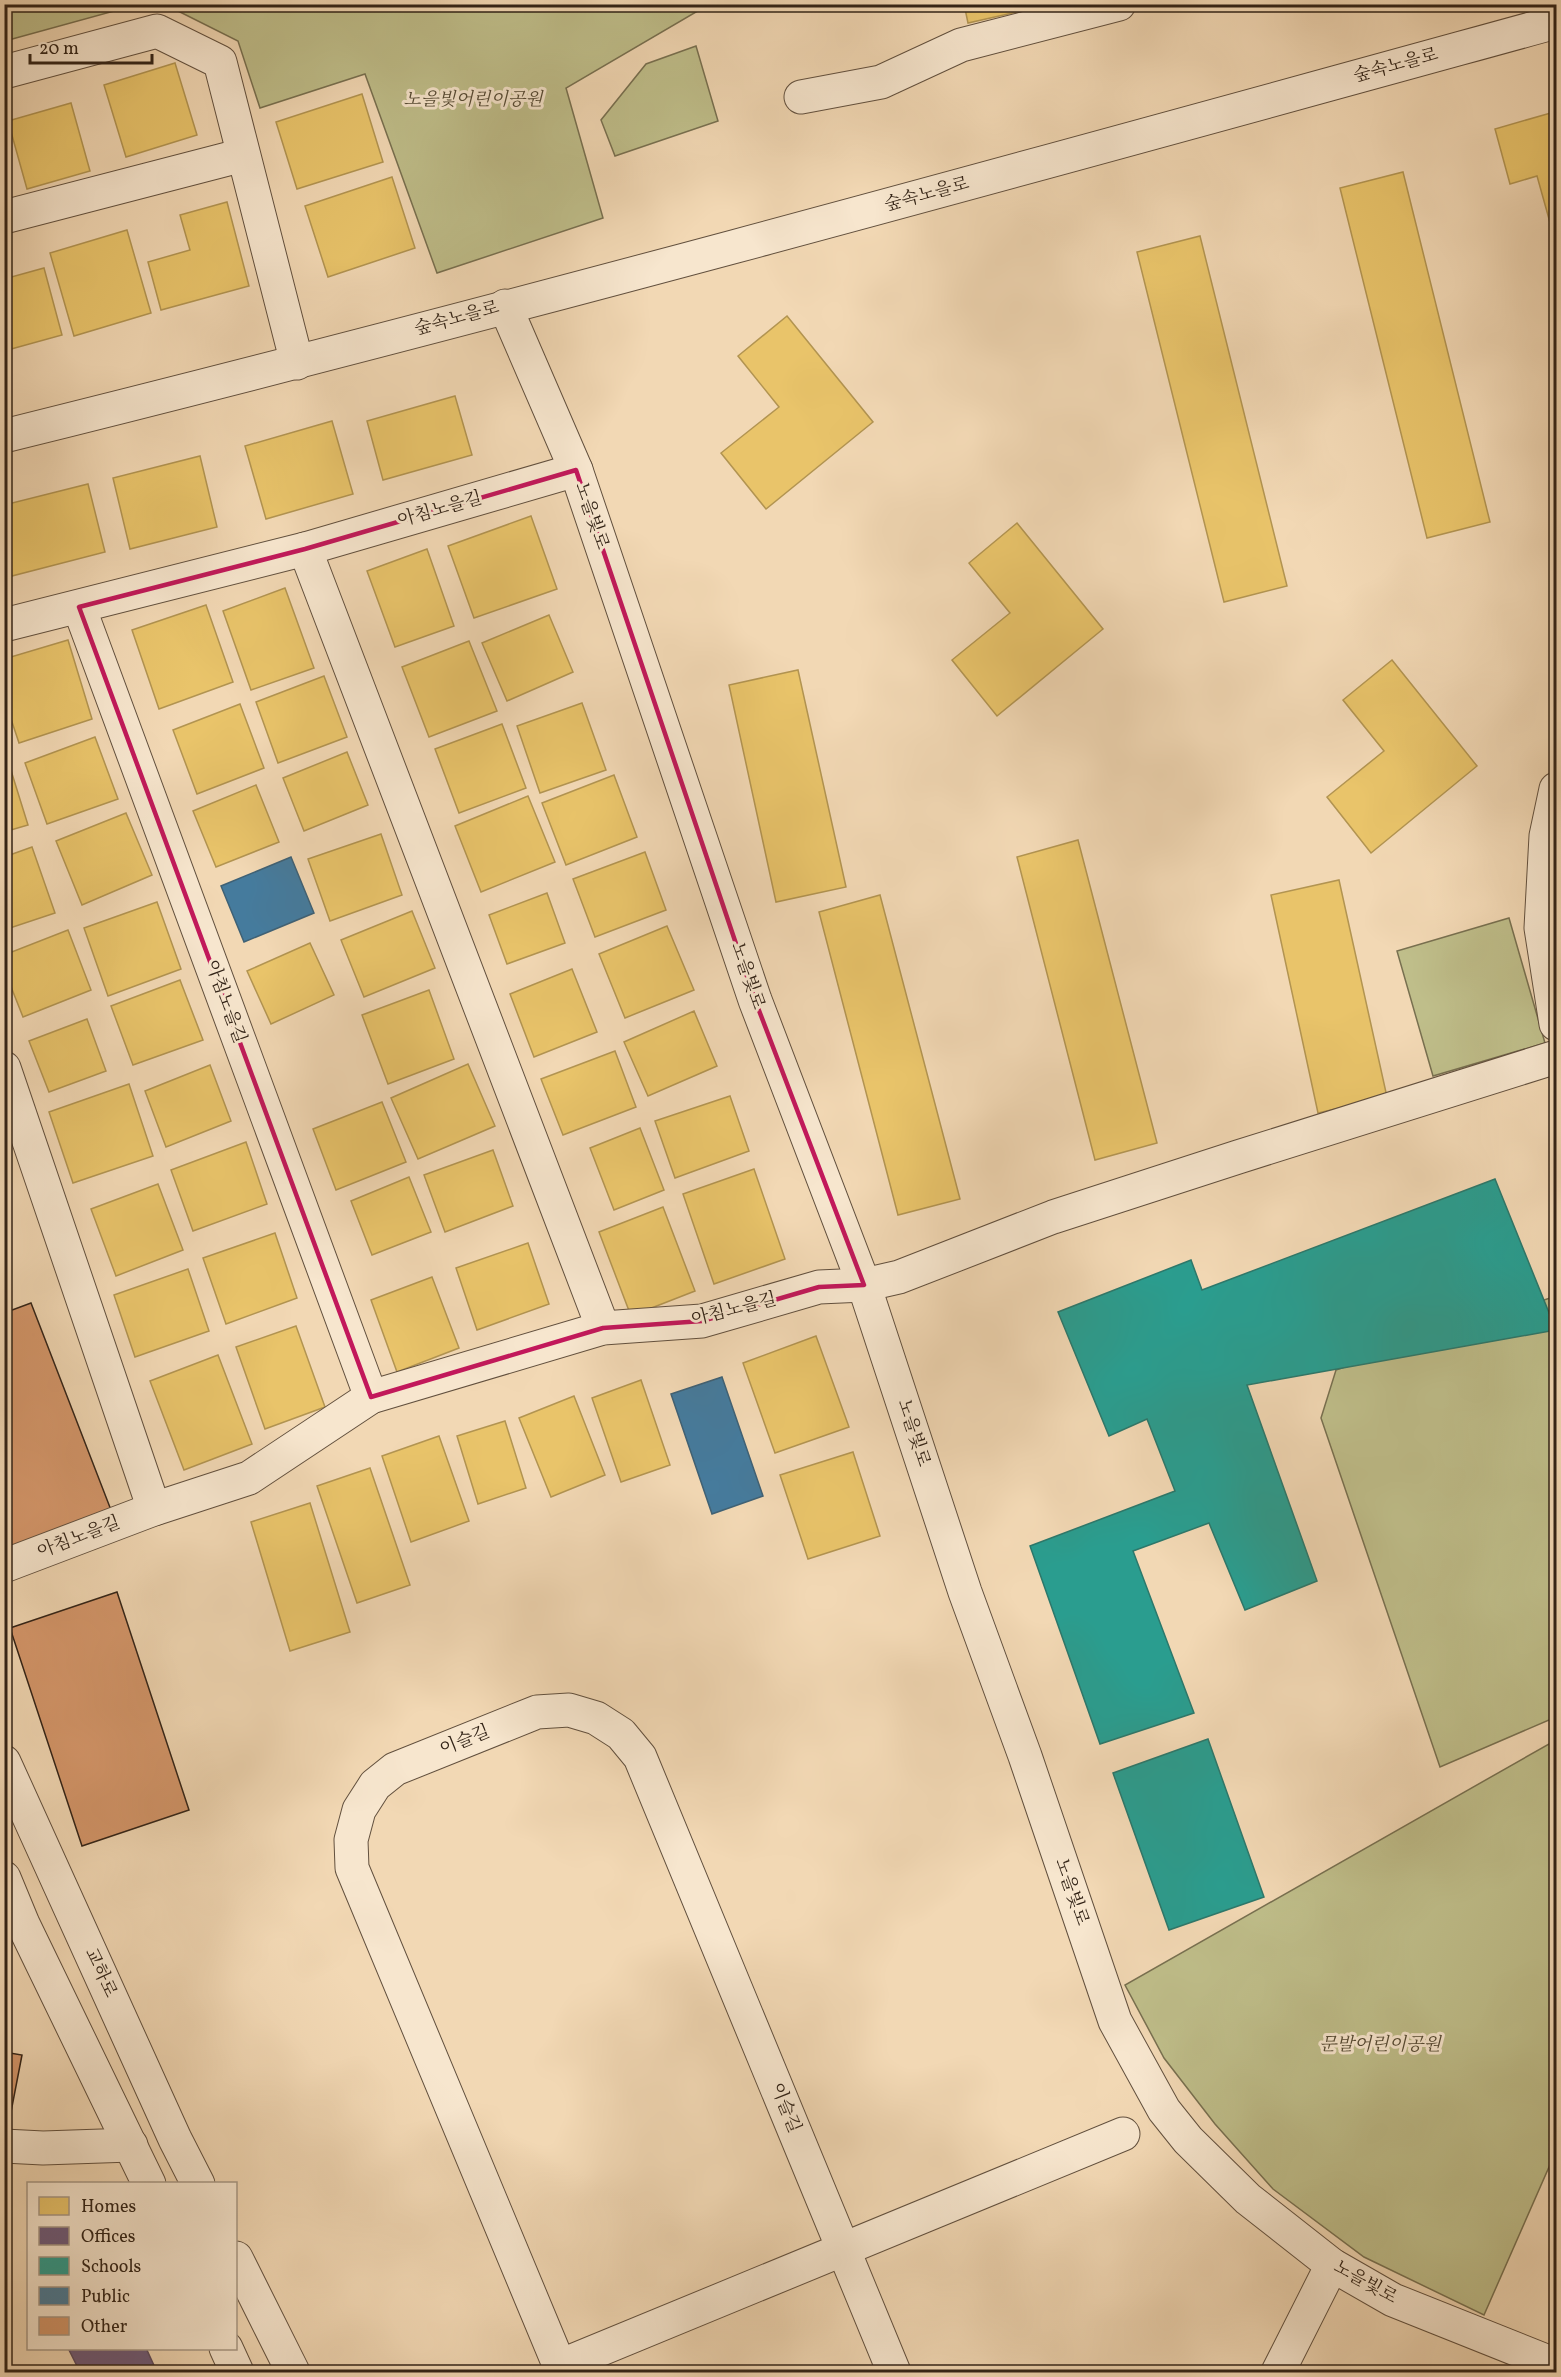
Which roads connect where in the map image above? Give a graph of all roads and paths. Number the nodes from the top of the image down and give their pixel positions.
1 (1119, 4) edge
2 (1557, 22) edge
3 (4, 72) edge
4 (801, 97) dead end
5 (243, 155) junction
6 (4, 217) edge
7 (505, 306) junction
8 (297, 363) junction
9 (4, 435) edge
10 (576, 471) junction
11 (305, 549) junction
12 (79, 606) junction
13 (4, 625) edge
14 (1557, 789) edge
15 (1557, 1024) edge
16 (1557, 1057) edge
17 (4, 1068) edge
18 (864, 1286) junction
19 (603, 1328) junction
20 (371, 1397) junction
21 (154, 1509) junction
22 (4, 1566) edge
23 (4, 1762) edge
24 (4, 1878) edge
25 (1123, 2134) dead end
26 (131, 2145) junction
27 (4, 2146) edge
28 (148, 2182) edge
29 (197, 2182) edge
30 (843, 2249) junction
31 (237, 2260) edge
32 (1332, 2265) junction
33 (226, 2350) edge
34 (1557, 2365) edge
35 (561, 2369) edge
36 (237, 2373) edge
37 (293, 2373) edge
38 (894, 2373) edge
39 (1278, 2373) edge

1 - 4 street
2 - 7 street, 숲속노을로
3 - 5 street
5 - 6 street
5 - 8 street
7 - 8 street, 숲속노을로
7 - 10 street, 노을빛로
8 - 9 street, 숲속노을로
10 - 11 street, 아침노을길
10 - 18 street, 노을빛로
11 - 12 street, 아침노을길
11 - 19 street
12 - 13 street, 아침노을길
12 - 20 street, 아침노을길
14 - 15 street
16 - 18 street, 아침노을길
17 - 21 street
18 - 19 street, 아침노을길
18 - 32 street, 노을빛로
19 - 20 street, 아침노을길
20 - 21 street, 아침노을길
21 - 22 street, 아침노을길
23 - 29 street, 교하로
24 - 26 street
25 - 30 street, 이슬길
26 - 27 street
26 - 28 street
30 - 35 street, 이슬길
30 - 35 street, 이슬길
30 - 38 street, 이슬길
31 - 37 street
32 - 34 street, 노을빛로
32 - 39 street
33 - 36 street

